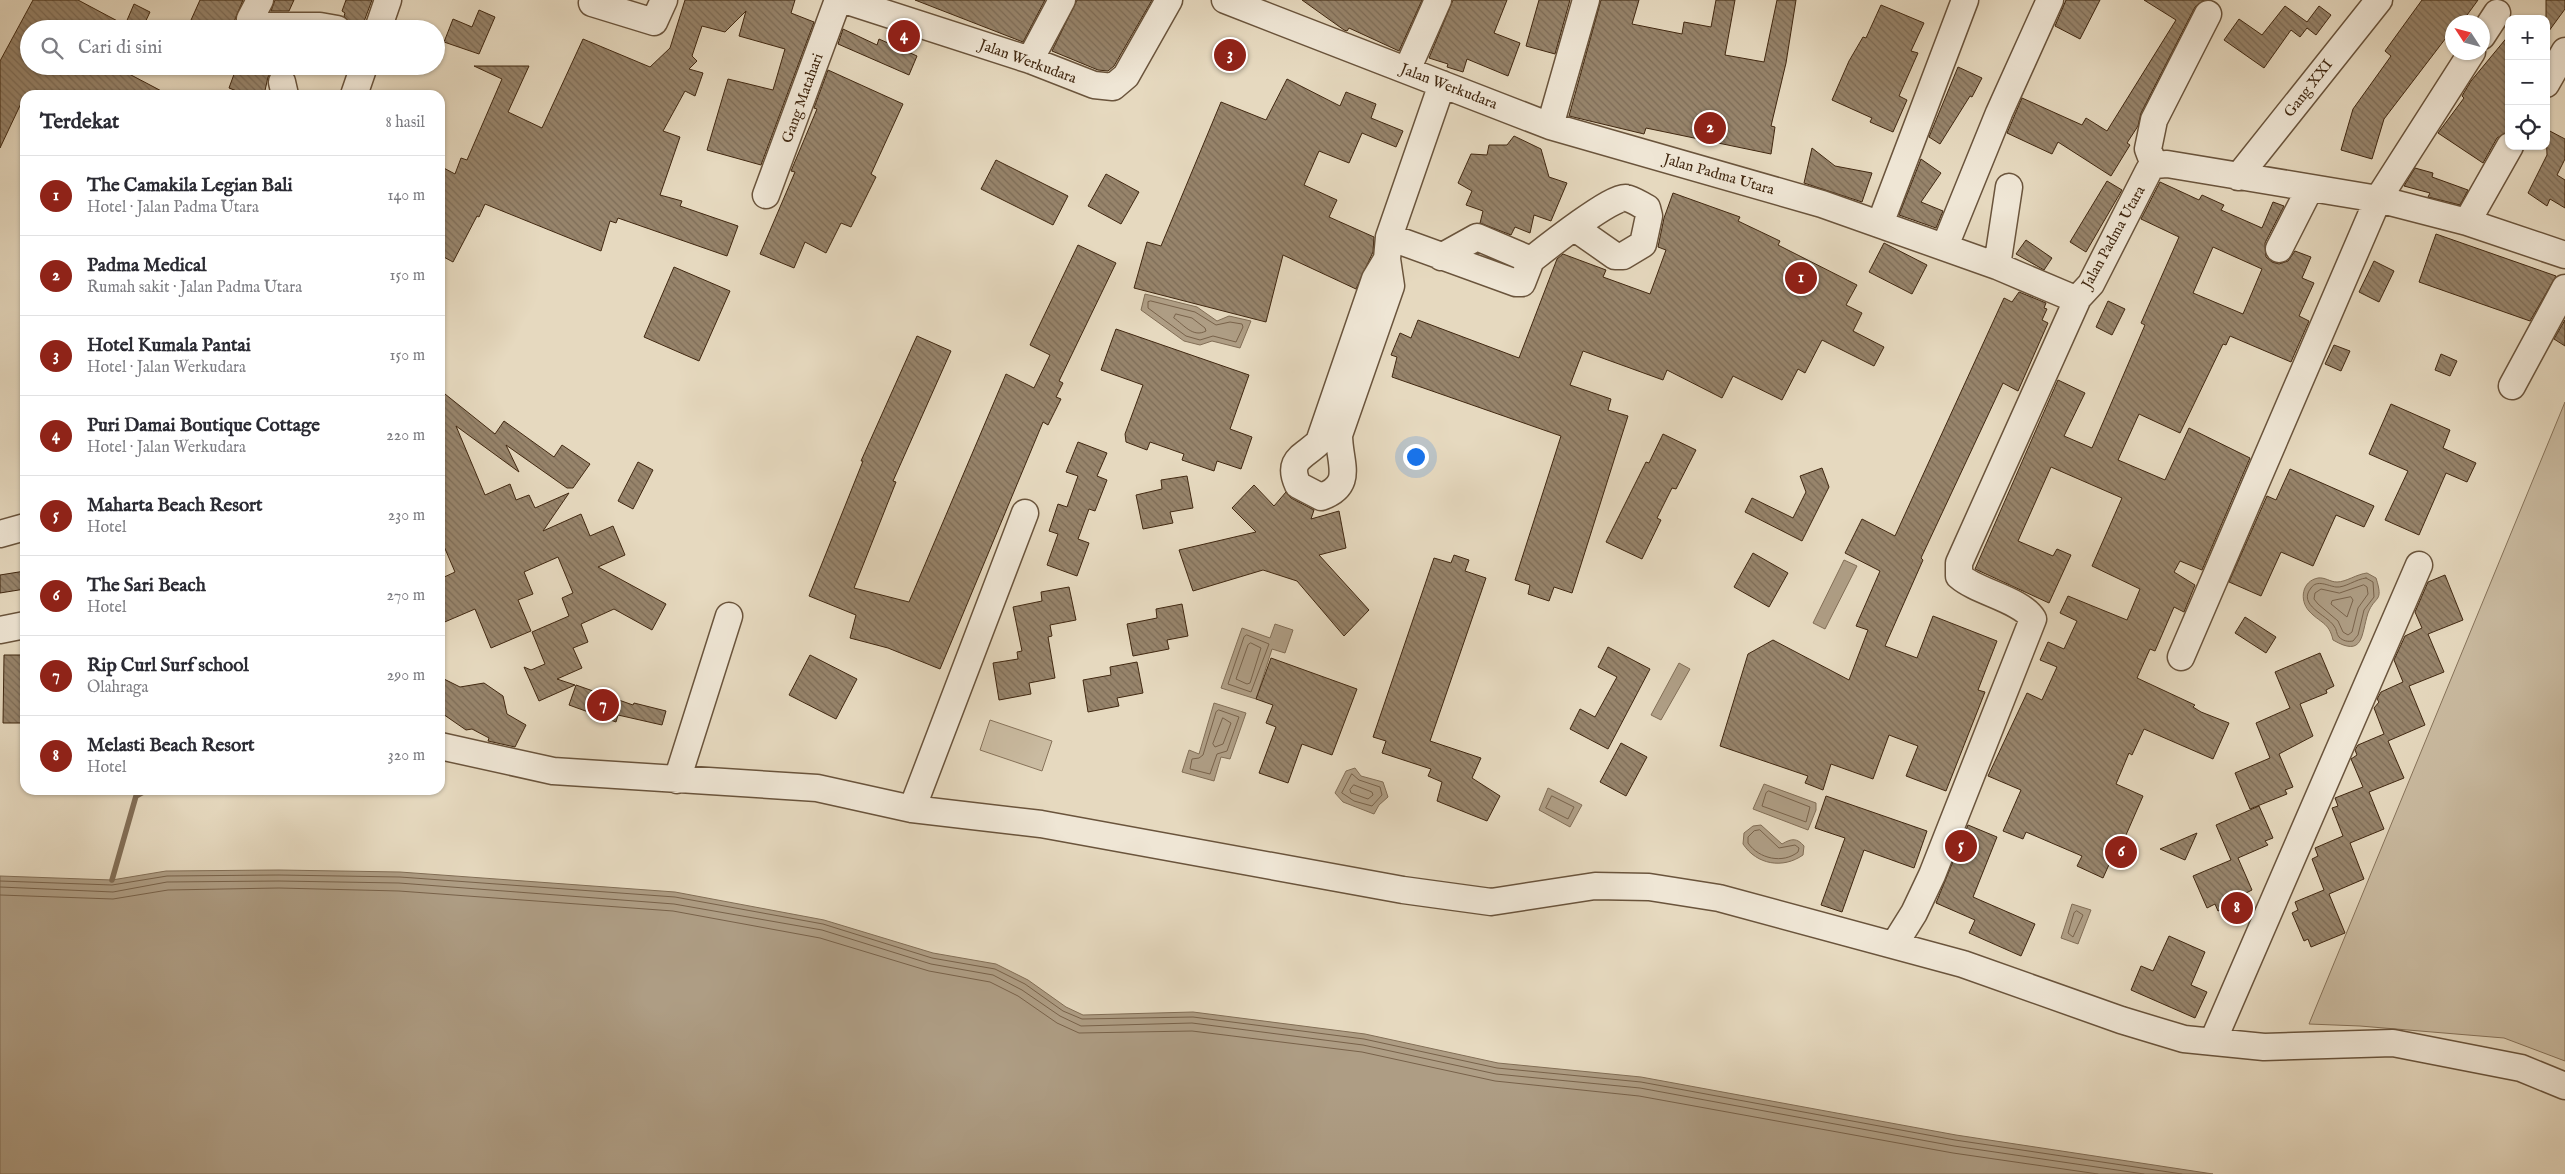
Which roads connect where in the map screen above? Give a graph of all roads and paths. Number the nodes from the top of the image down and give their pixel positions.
1 (260, 0) edge
2 (388, 0) edge
3 (664, 0) edge
4 (838, 0) edge
5 (844, 0) edge
6 (1062, 0) edge
7 (1169, 0) edge
8 (1225, 0) edge
9 (1438, 0) edge
10 (1586, 0) edge
11 (1965, 0) edge
12 (2050, 0) edge
13 (2379, 0) edge
14 (592, 3) dead end
15 (2208, 14) dead end
16 (2498, 14) dead end
17 (251, 20) edge
18 (381, 20) edge
19 (2490, 25) edge
20 (2565, 51) edge
21 (1030, 60) junction
22 (2467, 60) edge
23 (1407, 70) junction
24 (361, 75) edge
25 (2550, 77) edge
26 (1442, 84) junction
27 (356, 90) edge
28 (1550, 126) junction
29 (2508, 150) edge
30 (2154, 165) junction
31 (2238, 177) junction
32 (2009, 188) dead end
33 (2310, 188) junction
34 (766, 195) dead end
35 (2378, 199) junction
36 (2467, 222) junction
37 (1880, 224) junction
38 (1575, 228) dead end
39 (1945, 246) junction
40 (1388, 248) junction
41 (2279, 249) dead end
42 (2565, 255) edge
43 (1998, 266) junction
44 (2565, 288) edge
45 (2073, 297) junction
46 (2512, 386) dead end
47 (2018, 412) dead end
48 (1025, 513) dead end
49 (20, 528) edge
50 (0, 534) edge
51 (2419, 565) dead end
52 (730, 616) dead end
53 (20, 626) edge
54 (0, 630) edge
55 (2181, 657) dead end
56 (445, 747) edge
57 (677, 780) junction
58 (912, 809) junction
59 (1894, 945) junction
60 (2213, 1041) junction
61 (2565, 1086) edge

1 - 17 street
2 - 18 street
3 - 14 street
4 - 34 street, Gang Matahari
5 - 21 street, Jalan Werkudara
6 - 21 street
7 - 21 street, Jalan Werkudara
8 - 23 street, Jalan Werkudara
9 - 23 street
10 - 28 street
11 - 37 street
12 - 39 street
13 - 31 street, Gang XXI
15 - 30 street
16 - 19 street
20 - 25 street
22 - 35 street
23 - 26 street, Jalan Werkudara
24 - 27 street
26 - 28 street, Jalan Werkudara
26 - 40 street
28 - 37 street, Jalan Padma Utara
29 - 36 street
30 - 31 street
30 - 45 street, Jalan Padma Utara
31 - 33 street
32 - 43 street
33 - 35 street
33 - 41 street
35 - 36 street
35 - 55 street
36 - 42 street
37 - 39 street, Jalan Padma Utara
38 - 40 street
39 - 43 street, Jalan Padma Utara
40 - 40 street
43 - 45 street, Jalan Padma Utara
44 - 46 street
45 - 47 street
45 - 59 street
48 - 58 street
49 - 50 street
51 - 60 street
52 - 57 street
53 - 54 street
56 - 57 street
57 - 58 street
58 - 59 street
59 - 60 street
60 - 61 street

